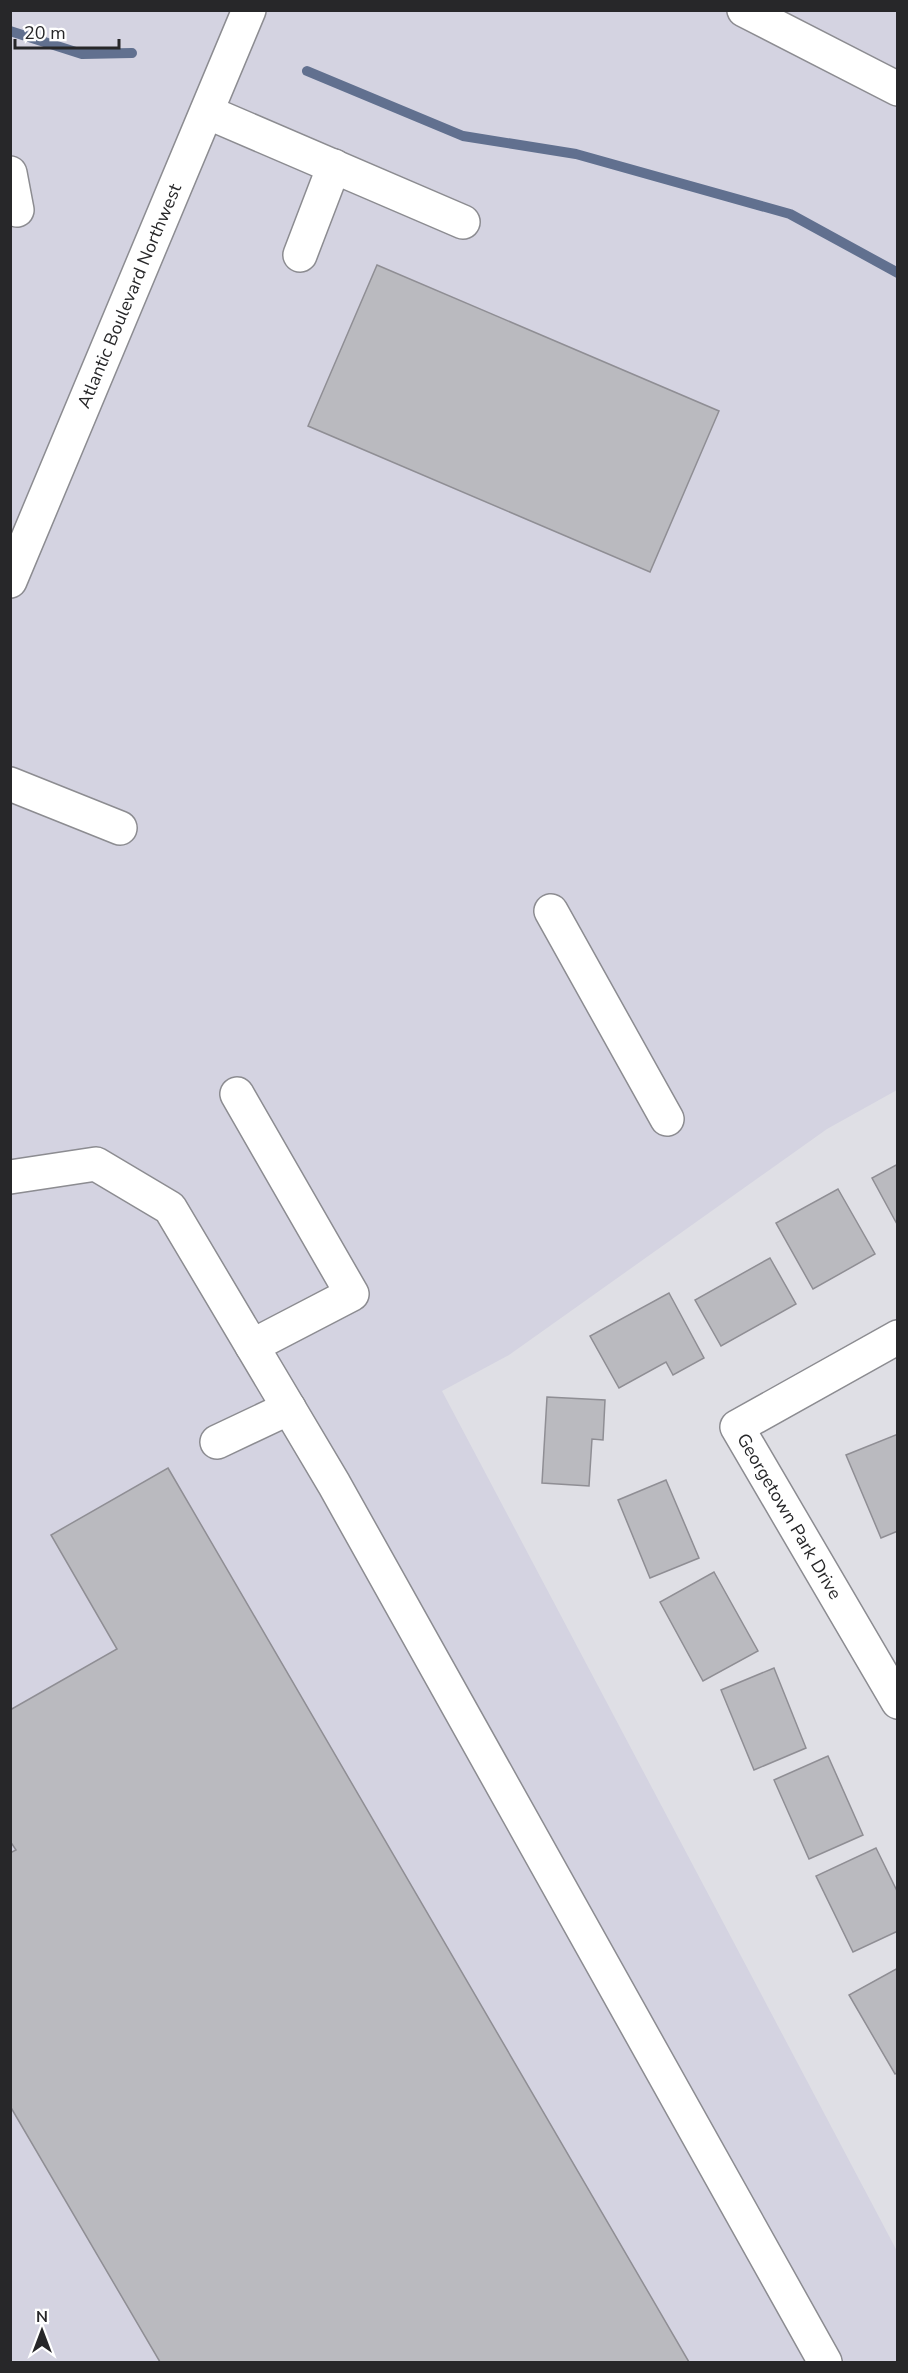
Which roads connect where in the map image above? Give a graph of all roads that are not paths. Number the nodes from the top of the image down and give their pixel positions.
1 (249, 10) edge
2 (744, 10) edge
3 (897, 89) edge
4 (207, 112) junction
5 (334, 166) junction
6 (10, 172) edge
7 (17, 210) dead end
8 (463, 222) dead end
9 (300, 255) dead end
10 (12, 572) edge
11 (10, 784) edge
12 (120, 828) dead end
13 (551, 911) dead end
14 (237, 1094) dead end
15 (667, 1119) dead end
16 (10, 1177) edge
17 (897, 1338) edge
18 (252, 1346) junction
19 (289, 1408) junction
20 (217, 1442) dead end
21 (897, 1702) edge
22 (825, 2362) edge

1 - 4 street, Atlantic Boulevard Northwest
2 - 3 street
4 - 5 street
4 - 10 street, Atlantic Boulevard Northwest
5 - 8 street
5 - 9 street
6 - 7 street
11 - 12 street
13 - 15 street
14 - 18 street
16 - 18 street
17 - 21 street, Georgetown Park Drive
18 - 19 street
19 - 20 street
19 - 22 street

